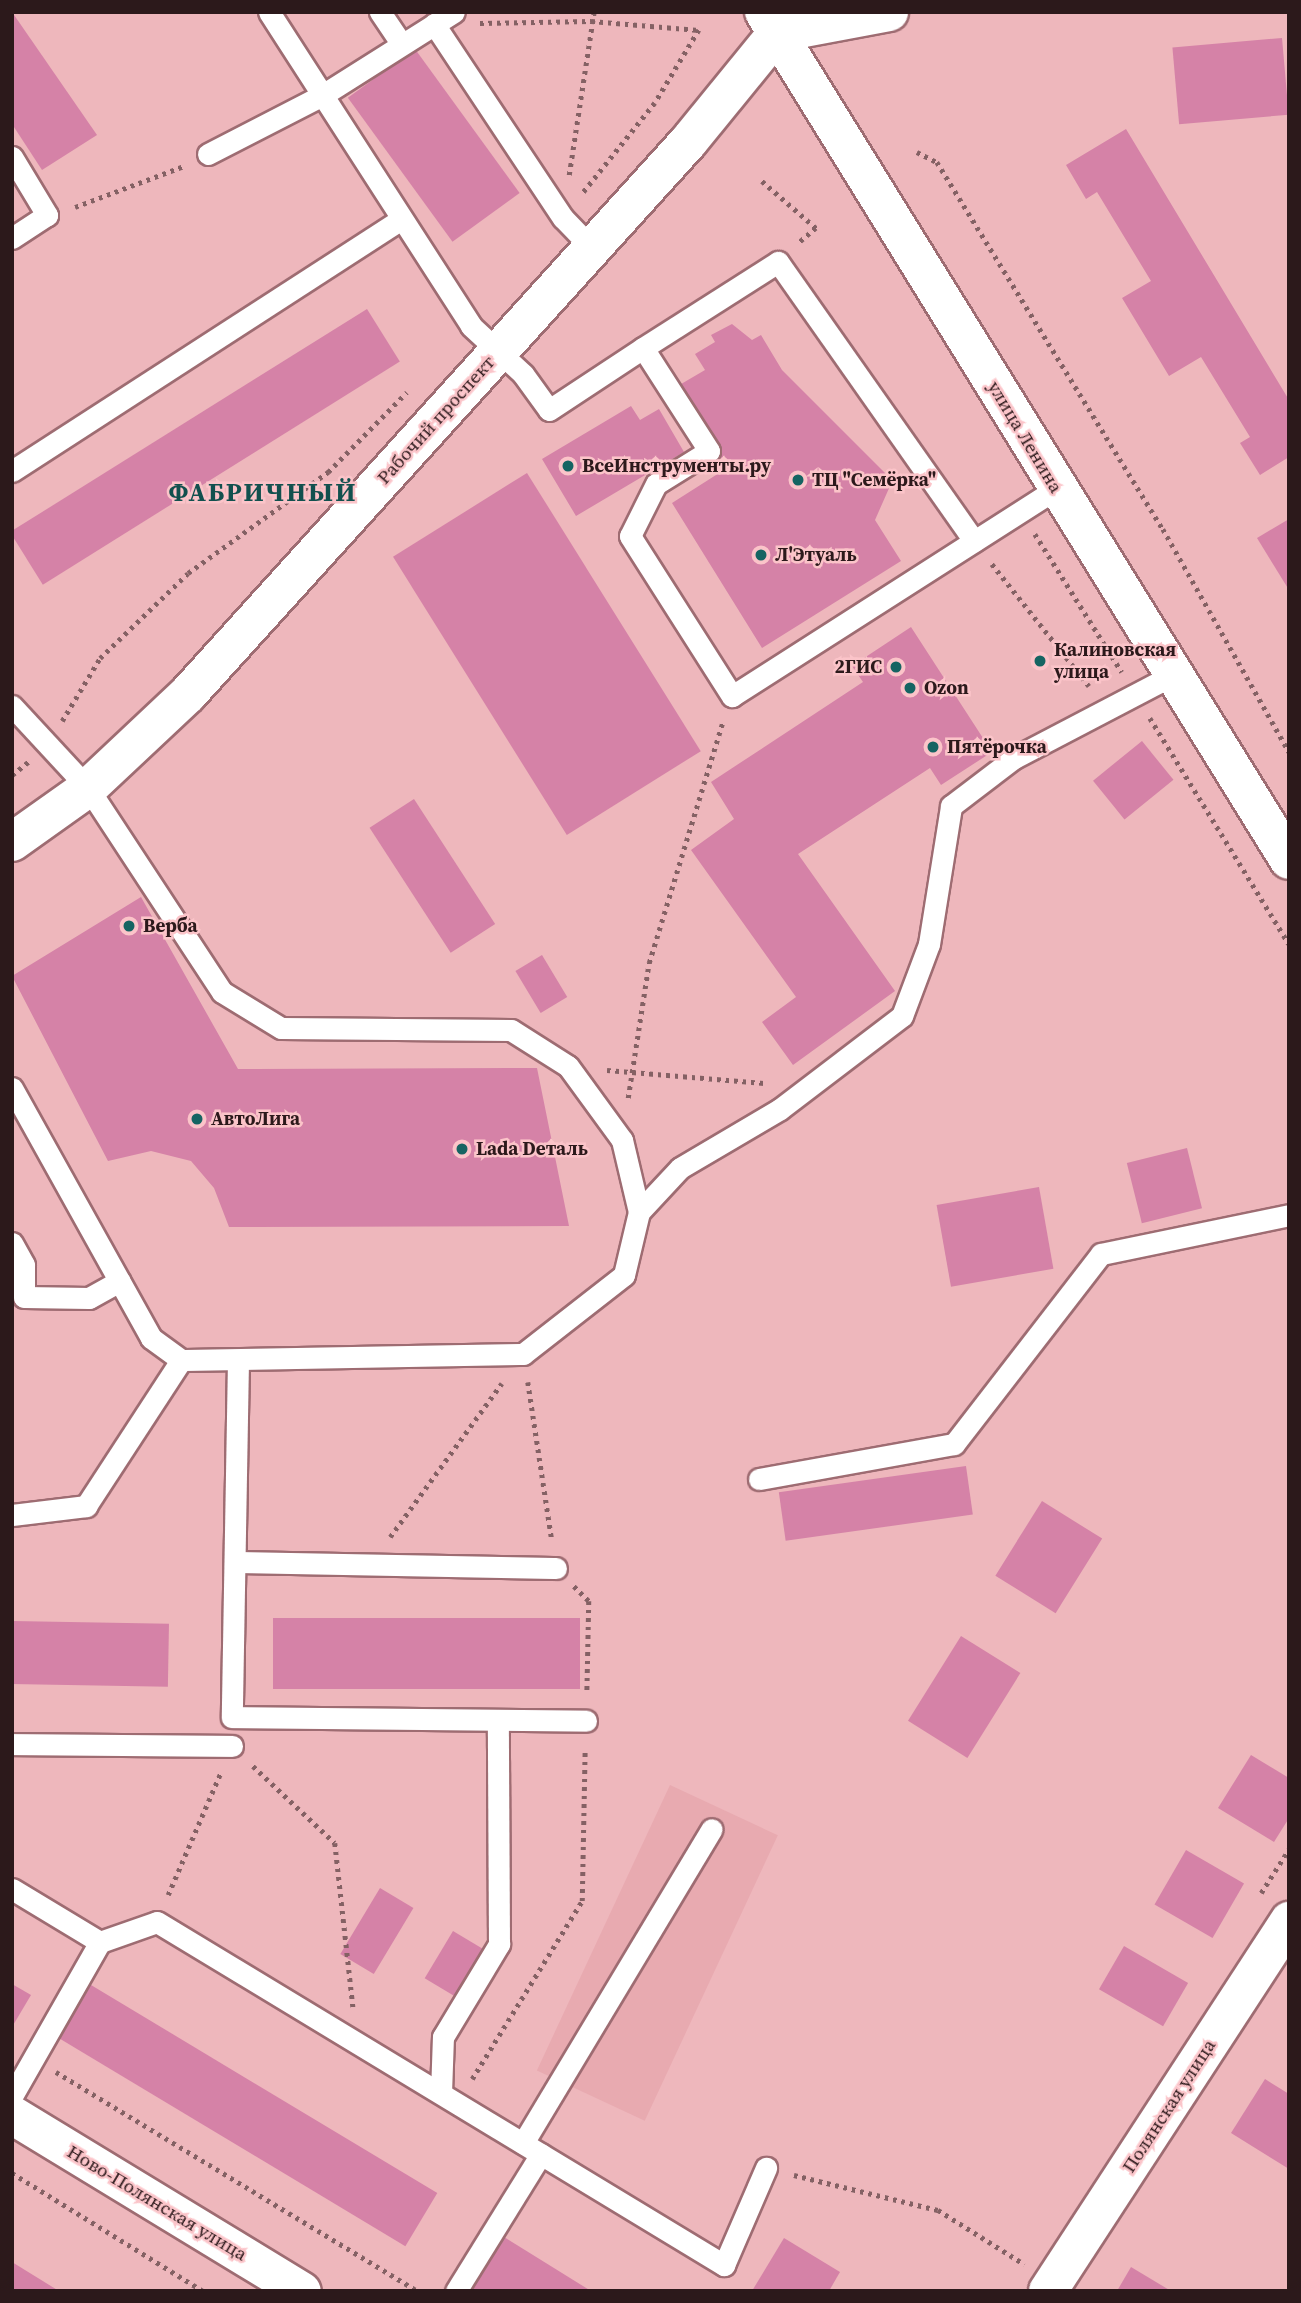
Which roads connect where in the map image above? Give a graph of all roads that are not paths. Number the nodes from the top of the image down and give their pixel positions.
1 (269, 12) edge
2 (380, 12) edge
3 (454, 12) edge
4 (890, 12) edge
5 (771, 23) edge
6 (435, 24) junction
7 (401, 43) junction
8 (321, 96) junction
9 (208, 154) road end
10 (12, 157) edge
11 (401, 219) junction
12 (12, 238) edge
13 (591, 247) junction
14 (643, 348) junction
15 (496, 354) junction
16 (12, 471) edge
17 (1056, 489) junction
18 (974, 541) junction
19 (1171, 676) junction
20 (12, 706) edge
21 (88, 788) junction
22 (12, 842) edge
23 (1289, 860) edge
24 (12, 1088) edge
25 (639, 1212) junction
26 (1289, 1215) edge
27 (12, 1243) edge
28 (120, 1281) junction
29 (18, 1297) edge
30 (181, 1360) junction
31 (238, 1360) junction
32 (759, 1479) dead end
33 (12, 1515) edge
34 (235, 1562) junction
35 (556, 1568) dead end
36 (498, 1720) junction
37 (586, 1721) road end
38 (12, 1745) edge
39 (232, 1746) road end
40 (712, 1829) dead end
41 (12, 1889) edge
42 (1289, 1922) edge
43 (100, 1942) junction
44 (12, 2096) edge
45 (449, 2099) junction
46 (12, 2115) edge
47 (532, 2149) junction
48 (766, 2168) road end
49 (1040, 2280) edge
50 (302, 2291) edge
51 (456, 2291) edge

1 - 8 lane
2 - 7 lane
3 - 6 lane
4 - 5 street
5 - 13 street, Рабочий проспект
5 - 17 street, улица Ленина
6 - 7 lane
6 - 13 lane
7 - 8 lane
8 - 9 lane
8 - 11 lane
10 - 12 lane
11 - 15 lane
11 - 16 lane
13 - 15 street, Рабочий проспект
14 - 15 lane
14 - 18 lane
14 - 18 lane
15 - 21 street, Рабочий проспект
17 - 18 lane
17 - 19 street, улица Ленина
19 - 23 street, улица Ленина
19 - 25 lane
20 - 21 lane
21 - 22 street, Рабочий проспект
21 - 25 lane
24 - 28 lane
25 - 31 lane
26 - 32 lane
27 - 29 lane
28 - 29 lane
28 - 30 lane
30 - 31 lane
30 - 33 lane
31 - 34 lane
34 - 35 lane
34 - 36 lane
36 - 37 lane
36 - 45 lane
38 - 39 lane
40 - 47 lane
41 - 43 lane
42 - 49 street, Полянская улица
43 - 44 lane
43 - 45 lane
45 - 47 lane
46 - 50 street, Ново-Полянская улица
47 - 48 lane
47 - 51 lane

